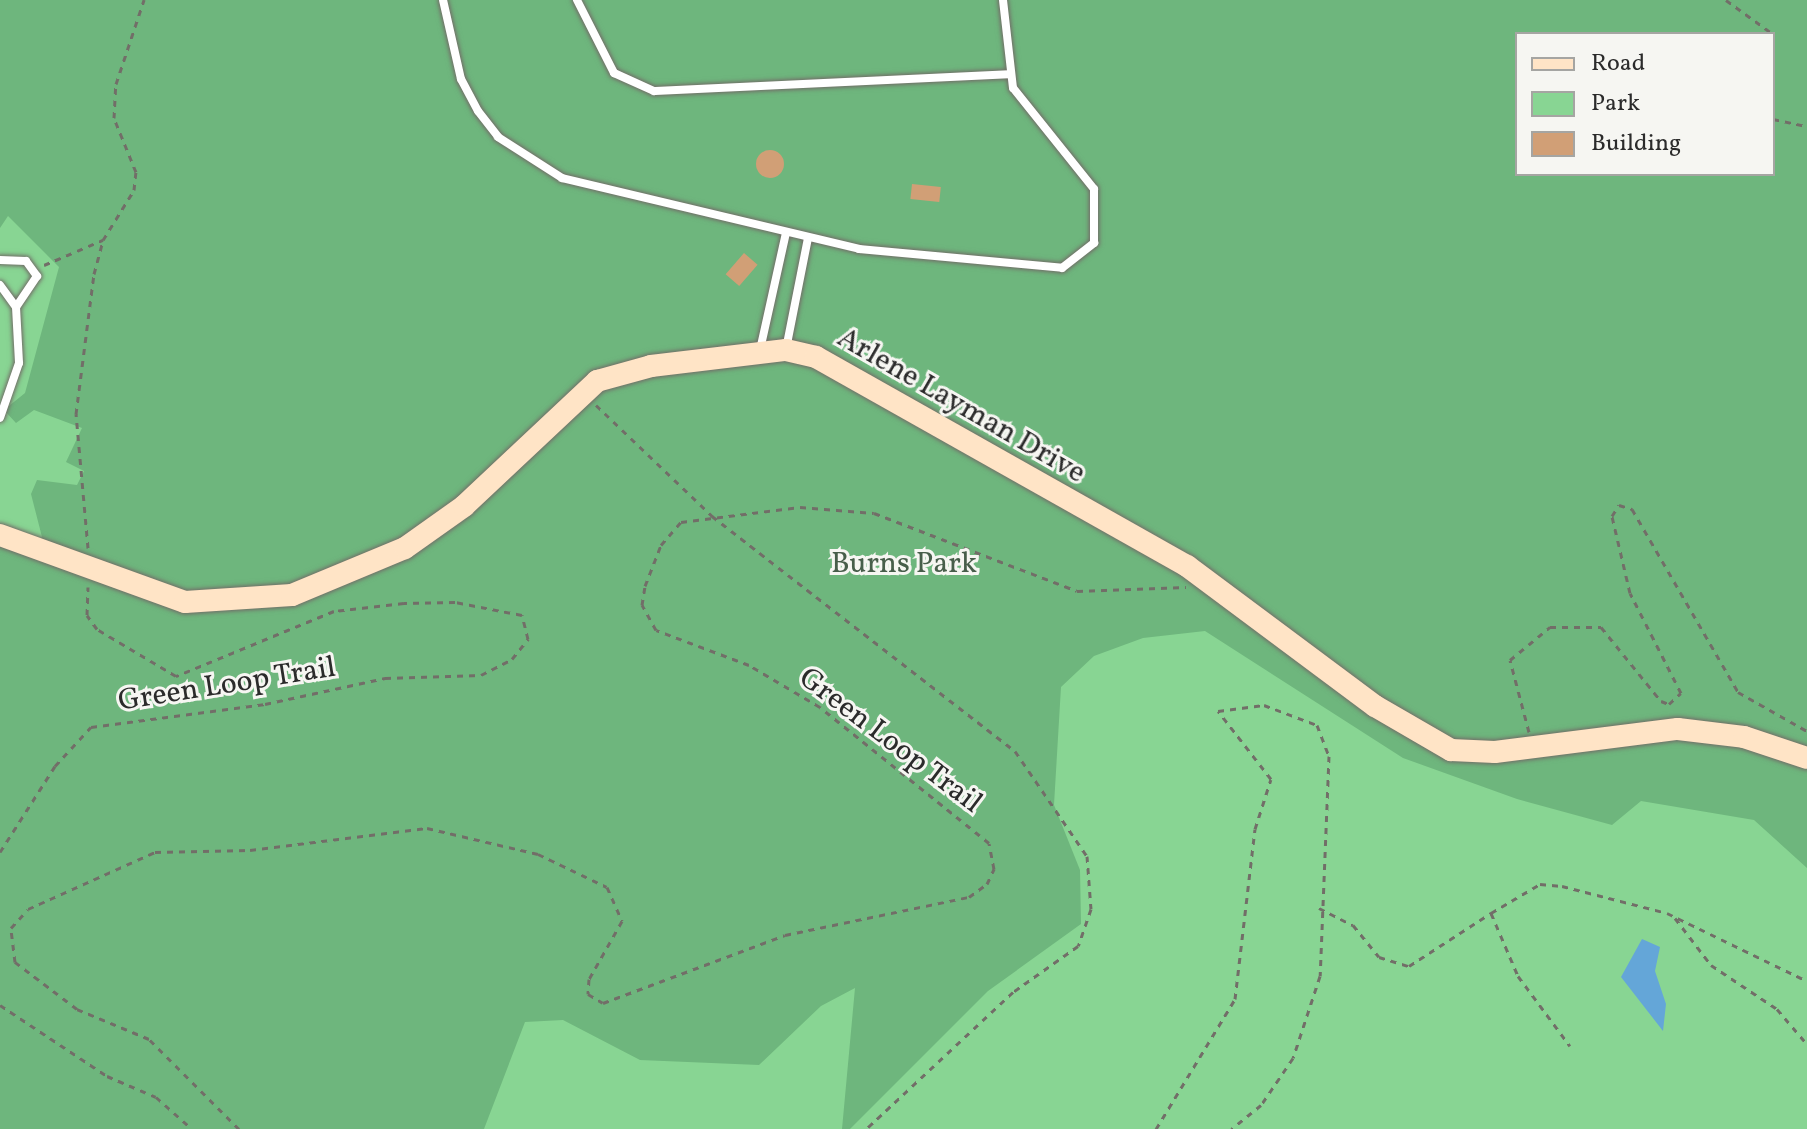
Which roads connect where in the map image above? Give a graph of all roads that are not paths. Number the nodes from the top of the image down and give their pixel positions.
1 (443, 0) edge
2 (577, 0) edge
3 (1003, 0) edge
4 (1010, 74) junction
5 (786, 233) junction
6 (808, 238) junction
7 (0, 260) edge
8 (0, 285) edge
9 (16, 307) junction
10 (786, 350) junction
11 (759, 352) junction
12 (0, 418) edge
13 (0, 535) edge
14 (1807, 758) edge

1 - 5 lane
2 - 4 lane
3 - 4 lane
4 - 6 lane
5 - 6 lane
5 - 11 lane
6 - 10 lane
7 - 9 lane
8 - 9 lane
9 - 12 lane
10 - 11 street, Arlene Layman Drive
10 - 14 street, Arlene Layman Drive
11 - 13 street, Arlene Layman Drive

